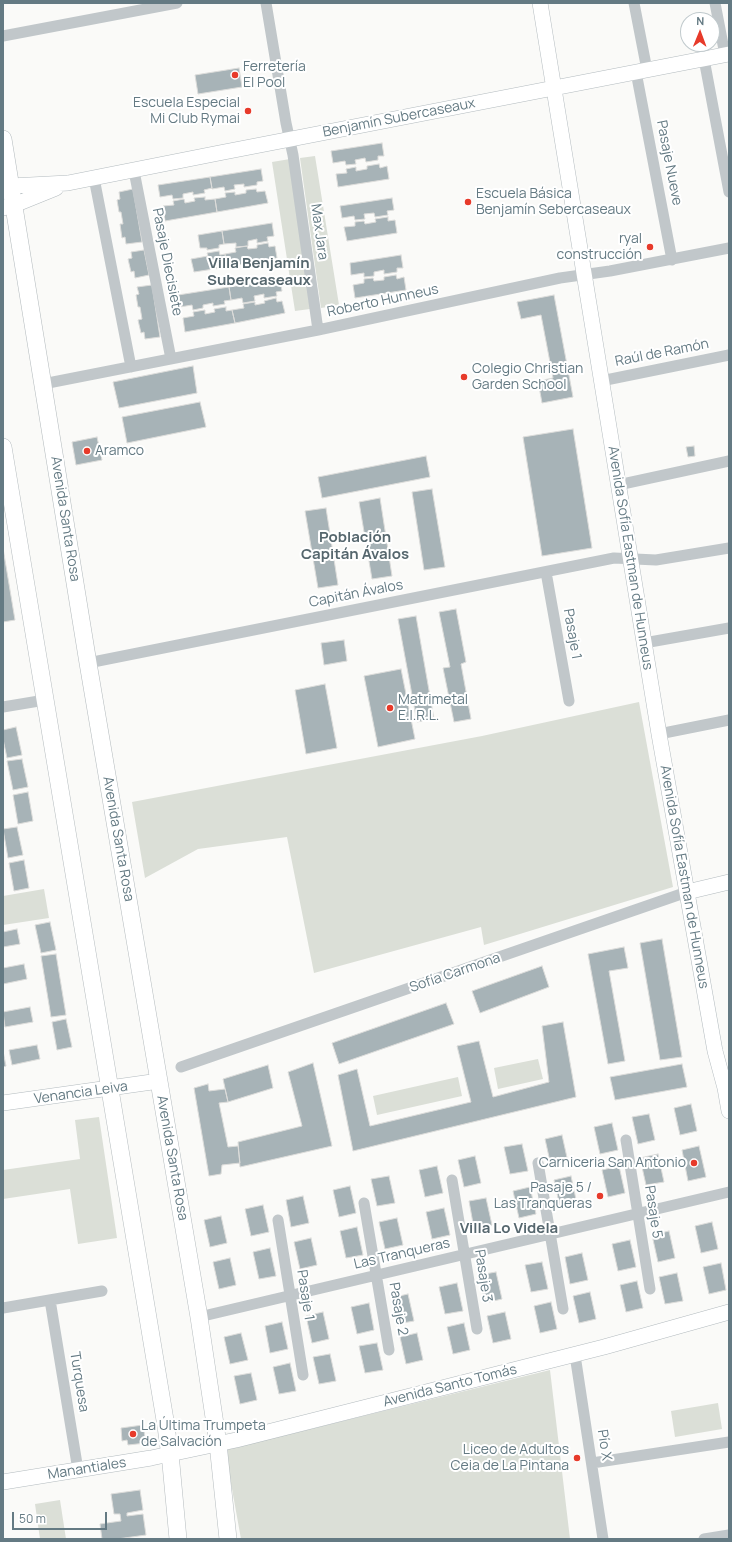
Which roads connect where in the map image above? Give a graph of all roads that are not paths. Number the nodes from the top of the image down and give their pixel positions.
1 (177, 3) edge
2 (266, 3) edge
3 (540, 3) edge
4 (634, 3) edge
5 (715, 3) edge
6 (3, 36) edge
7 (727, 55) edge
8 (704, 59) junction
9 (641, 71) junction
10 (553, 89) junction
11 (3, 139) edge
12 (289, 139) junction
13 (134, 171) junction
14 (94, 178) junction
15 (68, 183) junction
16 (7, 188) edge
17 (729, 192) edge
18 (8, 206) edge
19 (729, 248) edge
20 (672, 260) junction
21 (583, 275) junction
22 (318, 330) junction
23 (729, 355) edge
24 (171, 359) junction
25 (131, 367) junction
26 (601, 381) junction
27 (43, 384) junction
28 (3, 447) edge
29 (729, 461) edge
30 (618, 484) junction
31 (729, 548) edge
32 (630, 559) junction
33 (546, 572) junction
34 (729, 628) edge
35 (644, 643) junction
36 (88, 663) junction
37 (45, 700) junction
38 (568, 701) dead end
39 (3, 707) edge
40 (729, 720) edge
41 (659, 734) junction
42 (729, 882) edge
43 (687, 892) junction
44 (181, 1067) dead end
45 (159, 1081) junction
46 (110, 1089) junction
47 (3, 1103) edge
48 (729, 1111) edge
49 (626, 1140) dead end
50 (538, 1163) dead end
51 (452, 1180) dead end
52 (729, 1192) edge
53 (364, 1203) dead end
54 (638, 1213) junction
55 (278, 1220) dead end
56 (550, 1234) junction
57 (465, 1254) junction
58 (377, 1275) junction
59 (650, 1289) dead end
60 (102, 1291) dead end
61 (290, 1296) junction
62 (50, 1300) junction
63 (3, 1308) edge
64 (563, 1309) dead end
65 (729, 1312) edge
66 (199, 1318) junction
67 (477, 1330) dead end
68 (389, 1350) dead end
69 (575, 1355) junction
70 (303, 1375) dead end
71 (729, 1442) edge
72 (218, 1444) junction
73 (170, 1454) junction
74 (592, 1463) junction
75 (78, 1470) junction
76 (3, 1482) edge
77 (729, 1536) edge
78 (178, 1539) edge
79 (228, 1539) edge
80 (603, 1539) edge
81 (704, 1539) edge

1 - 6 street
2 - 12 street, Max Jara
3 - 10 street, Avenida Sofía Eastman de Hunneus
4 - 9 street, Pasaje Nueve
5 - 7 street
7 - 8 street, Benjamín Subercaseaux
8 - 9 street, Benjamín Subercaseaux
8 - 17 street
9 - 10 street, Benjamín Subercaseaux
9 - 20 street, Pasaje Nueve
10 - 12 street, Benjamín Subercaseaux
10 - 21 street, Avenida Sofía Eastman de Hunneus
11 - 16 main road, Avenida Santa Rosa
12 - 13 street, Benjamín Subercaseaux
12 - 22 street, Max Jara
13 - 14 street, Benjamín Subercaseaux
13 - 24 street, Pasaje Diecisiete
14 - 15 street, Benjamín Subercaseaux
14 - 25 street
15 - 16 street, Benjamín Subercaseaux
15 - 18 street, Benjamín Subercaseaux
16 - 18 main road, Avenida Santa Rosa
18 - 27 main road, Avenida Santa Rosa
19 - 20 street, Roberto Hunneus
20 - 21 street, Roberto Hunneus
21 - 22 street, Roberto Hunneus
21 - 26 street, Avenida Sofía Eastman de Hunneus
22 - 24 street, Roberto Hunneus
23 - 26 street, Raúl de Ramón
24 - 25 street, Roberto Hunneus
25 - 27 street, Roberto Hunneus
26 - 30 street, Avenida Sofía Eastman de Hunneus
27 - 36 main road, Avenida Santa Rosa
28 - 37 main road
29 - 30 street
30 - 32 street, Avenida Sofía Eastman de Hunneus
31 - 32 street, Capitán Ávalos
32 - 33 street, Capitán Ávalos
32 - 35 street, Avenida Sofía Eastman de Hunneus
33 - 36 street, Capitán Ávalos
33 - 38 street, Pasaje 1
34 - 35 street
35 - 41 street, Avenida Sofía Eastman de Hunneus
36 - 45 main road, Avenida Santa Rosa
37 - 39 street
37 - 46 main road
40 - 41 street
41 - 43 street, Avenida Sofía Eastman de Hunneus
42 - 43 street, Sofía Carmona
43 - 44 street, Sofía Carmona
43 - 48 street, Avenida Sofía Eastman de Hunneus
45 - 46 street, Venancia Leiva
45 - 66 main road, Avenida Santa Rosa
46 - 47 street, Venancia Leiva
46 - 73 main road
49 - 54 street, Pasaje 5
50 - 56 street
51 - 57 street, Pasaje 3
52 - 54 street, Las Tranqueras
53 - 58 street, Pasaje 2
54 - 56 street, Las Tranqueras
54 - 59 street, Pasaje 5
55 - 61 street, Pasaje 1
56 - 57 street, Las Tranqueras
56 - 64 street
57 - 58 street, Las Tranqueras
57 - 67 street, Pasaje 3
58 - 61 street, Las Tranqueras
58 - 68 street, Pasaje 2
60 - 62 street
61 - 66 street, Las Tranqueras
61 - 70 street, Pasaje 1
62 - 63 street
62 - 75 street, Turquesa
65 - 69 street, Avenida Santo Tomás
66 - 72 main road, Avenida Santa Rosa
69 - 72 street, Avenida Santo Tomás
69 - 74 street, Pío X
71 - 74 street
72 - 73 street, Avenida Santo Tomás
72 - 79 main road, Avenida Santa Rosa
73 - 75 street, Manantiales
73 - 78 main road
74 - 80 street, Pío X
75 - 76 street, Manantiales
77 - 81 street

